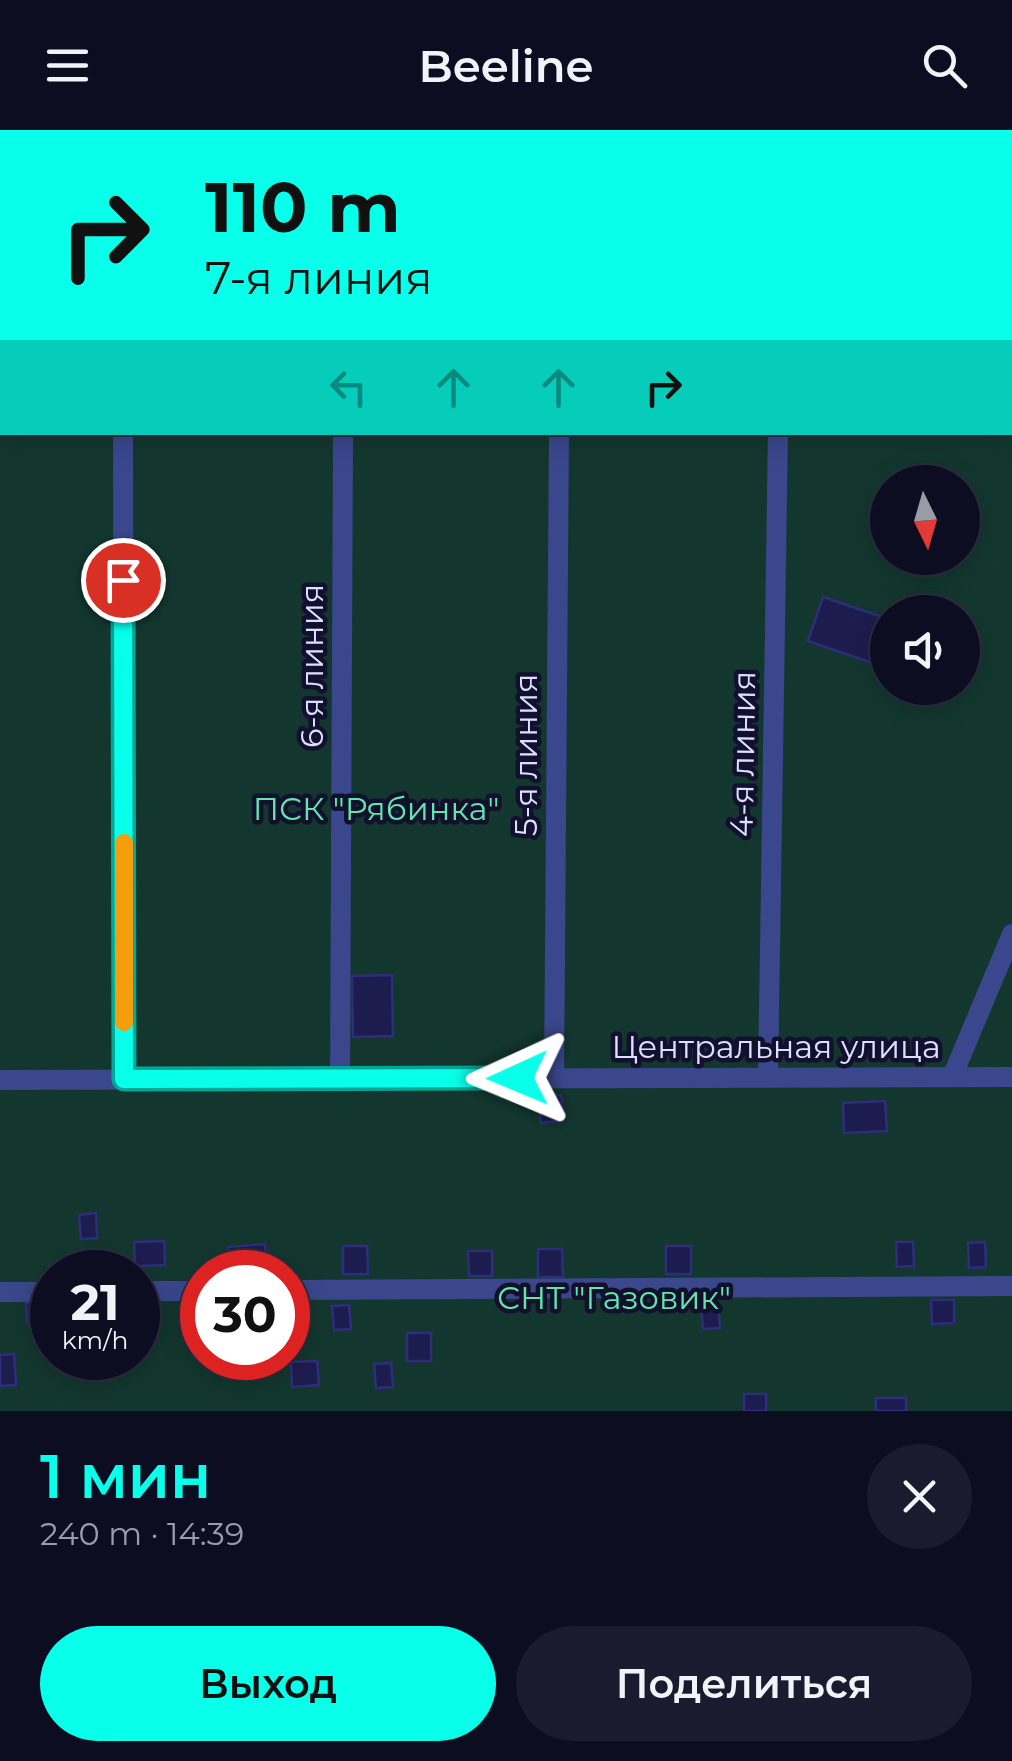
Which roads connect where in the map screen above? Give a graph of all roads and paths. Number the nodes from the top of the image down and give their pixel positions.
1 (122, 435) edge
2 (343, 435) edge
3 (559, 435) edge
4 (778, 435) edge
5 (1012, 934) edge
6 (1012, 1076) edge
7 (554, 1077) junction
8 (768, 1077) junction
9 (952, 1077) junction
10 (124, 1079) junction
11 (0, 1080) edge
12 (340, 1080) junction
13 (1012, 1286) edge
14 (310, 1290) edge
15 (0, 1292) edge
16 (30, 1292) edge

1 - 10 street
2 - 12 street, 6-я линия
3 - 7 street, 5-я линия
4 - 8 street, 4-я линия
5 - 9 street
6 - 9 street, Центральная улица
7 - 8 street, Центральная улица
7 - 12 street, Центральная улица
8 - 9 street, Центральная улица
10 - 11 street, Центральная улица
10 - 12 street, Центральная улица
13 - 14 street
15 - 16 street

